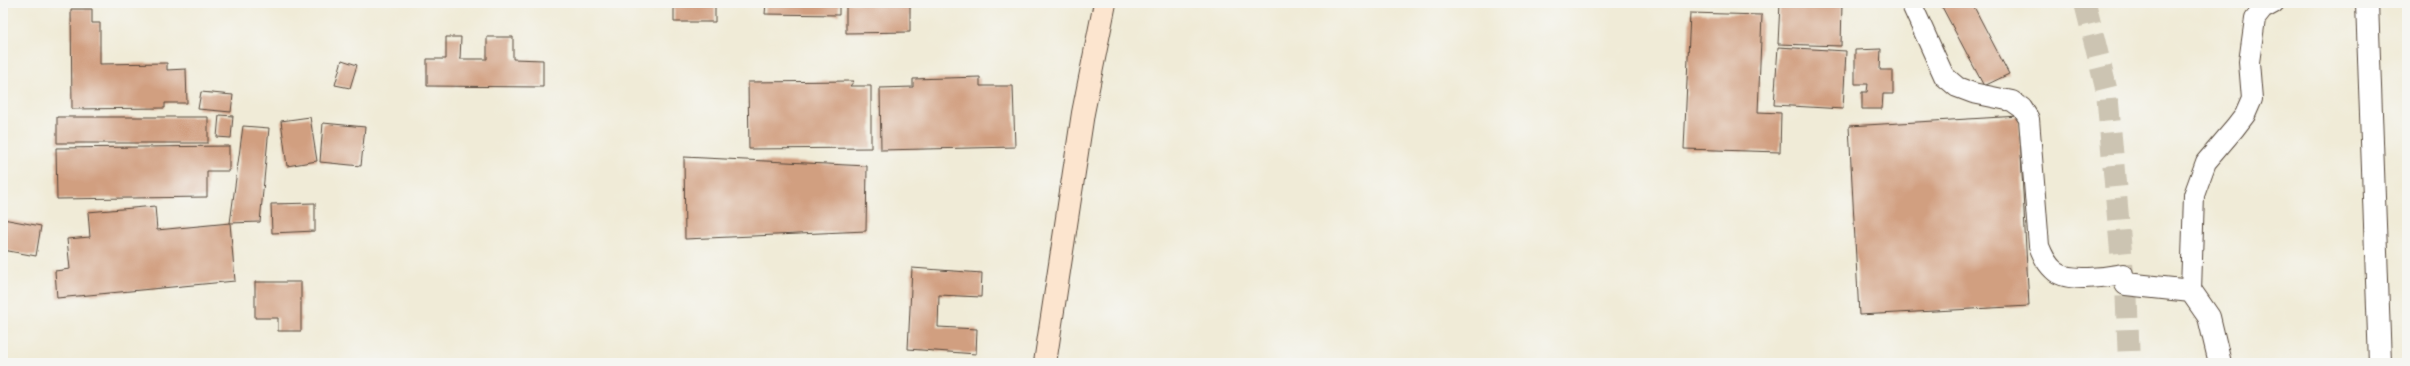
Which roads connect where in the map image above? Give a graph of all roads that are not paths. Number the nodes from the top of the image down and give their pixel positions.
1 (1105, 3) edge
2 (1911, 3) edge
3 (2274, 3) edge
4 (2367, 3) edge
5 (2124, 279) joint
6 (2191, 291) junction
7 (1045, 363) edge
8 (2220, 363) edge
9 (2380, 363) edge

1 - 7 main road
2 - 5 lane
3 - 6 lane
4 - 9 street
5 - 6 street
6 - 8 street

